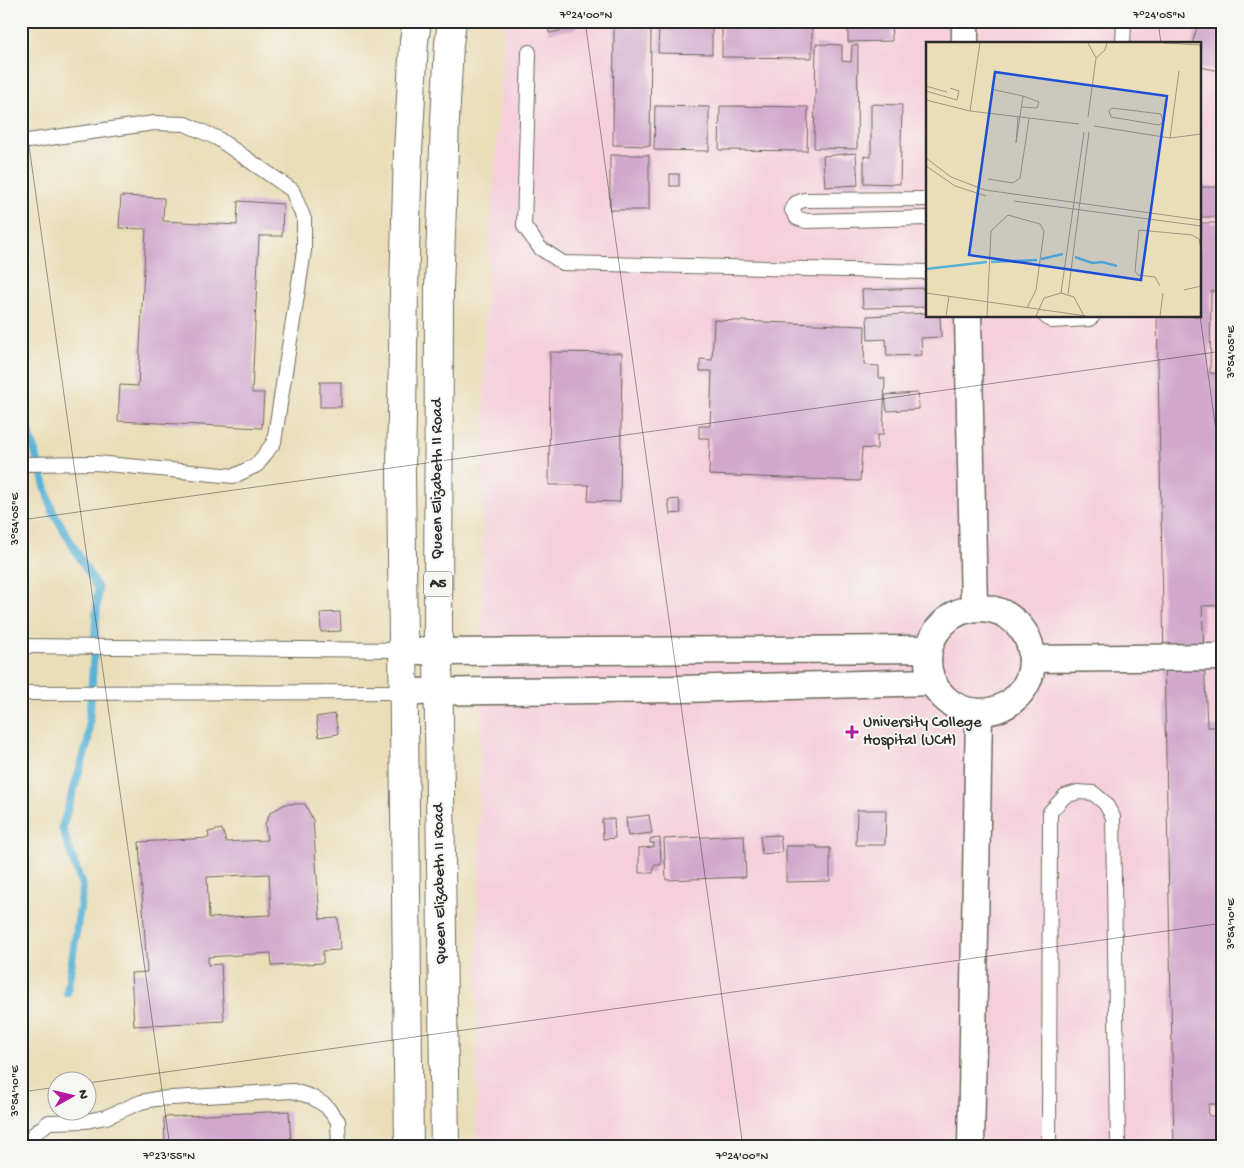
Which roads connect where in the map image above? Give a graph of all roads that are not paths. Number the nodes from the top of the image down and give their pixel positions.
1 (417, 21) edge
2 (452, 21) edge
3 (965, 21) edge
4 (1124, 21) edge
5 (965, 42) edge
6 (1123, 42) edge
7 (529, 52) dead end
8 (410, 119) junction
9 (445, 121) junction
10 (21, 142) edge
11 (926, 199) edge
12 (926, 218) edge
13 (926, 272) edge
14 (968, 318) edge
15 (1048, 318) edge
16 (1090, 318) edge
17 (25, 464) edge
18 (974, 608) junction
19 (21, 646) edge
20 (403, 650) junction
21 (929, 650) junction
22 (680, 651) junction
23 (438, 652) junction
24 (1223, 658) edge
25 (1032, 659) junction
26 (932, 682) junction
27 (682, 689) junction
28 (403, 692) junction
29 (438, 692) junction
30 (21, 694) edge
31 (979, 714) junction
32 (28, 1147) edge
33 (339, 1147) edge
34 (408, 1147) edge
35 (445, 1147) edge
36 (971, 1147) edge
37 (1050, 1147) edge
38 (1117, 1147) edge

1 - 8 highway, A5
2 - 9 highway, Queen Elizabeth II Road / A5
3 - 5 street
4 - 6 lane
7 - 13 lane
8 - 9 highway
8 - 20 highway, A5
9 - 23 highway, Queen Elizabeth II Road / A5
10 - 17 lane
11 - 12 lane
14 - 18 street
15 - 16 lane
18 - 21 street
18 - 25 street
19 - 20 lane
20 - 23 street
20 - 28 highway, A5
21 - 22 street
21 - 26 street
22 - 23 street
22 - 27 street
23 - 29 highway, Queen Elizabeth II Road / A5
24 - 25 street
25 - 31 street
26 - 27 street
26 - 31 street
27 - 29 street
28 - 29 street
28 - 30 lane
28 - 34 highway, A5
29 - 35 highway, Queen Elizabeth II Road / A5
31 - 36 street
32 - 33 lane
37 - 38 lane

